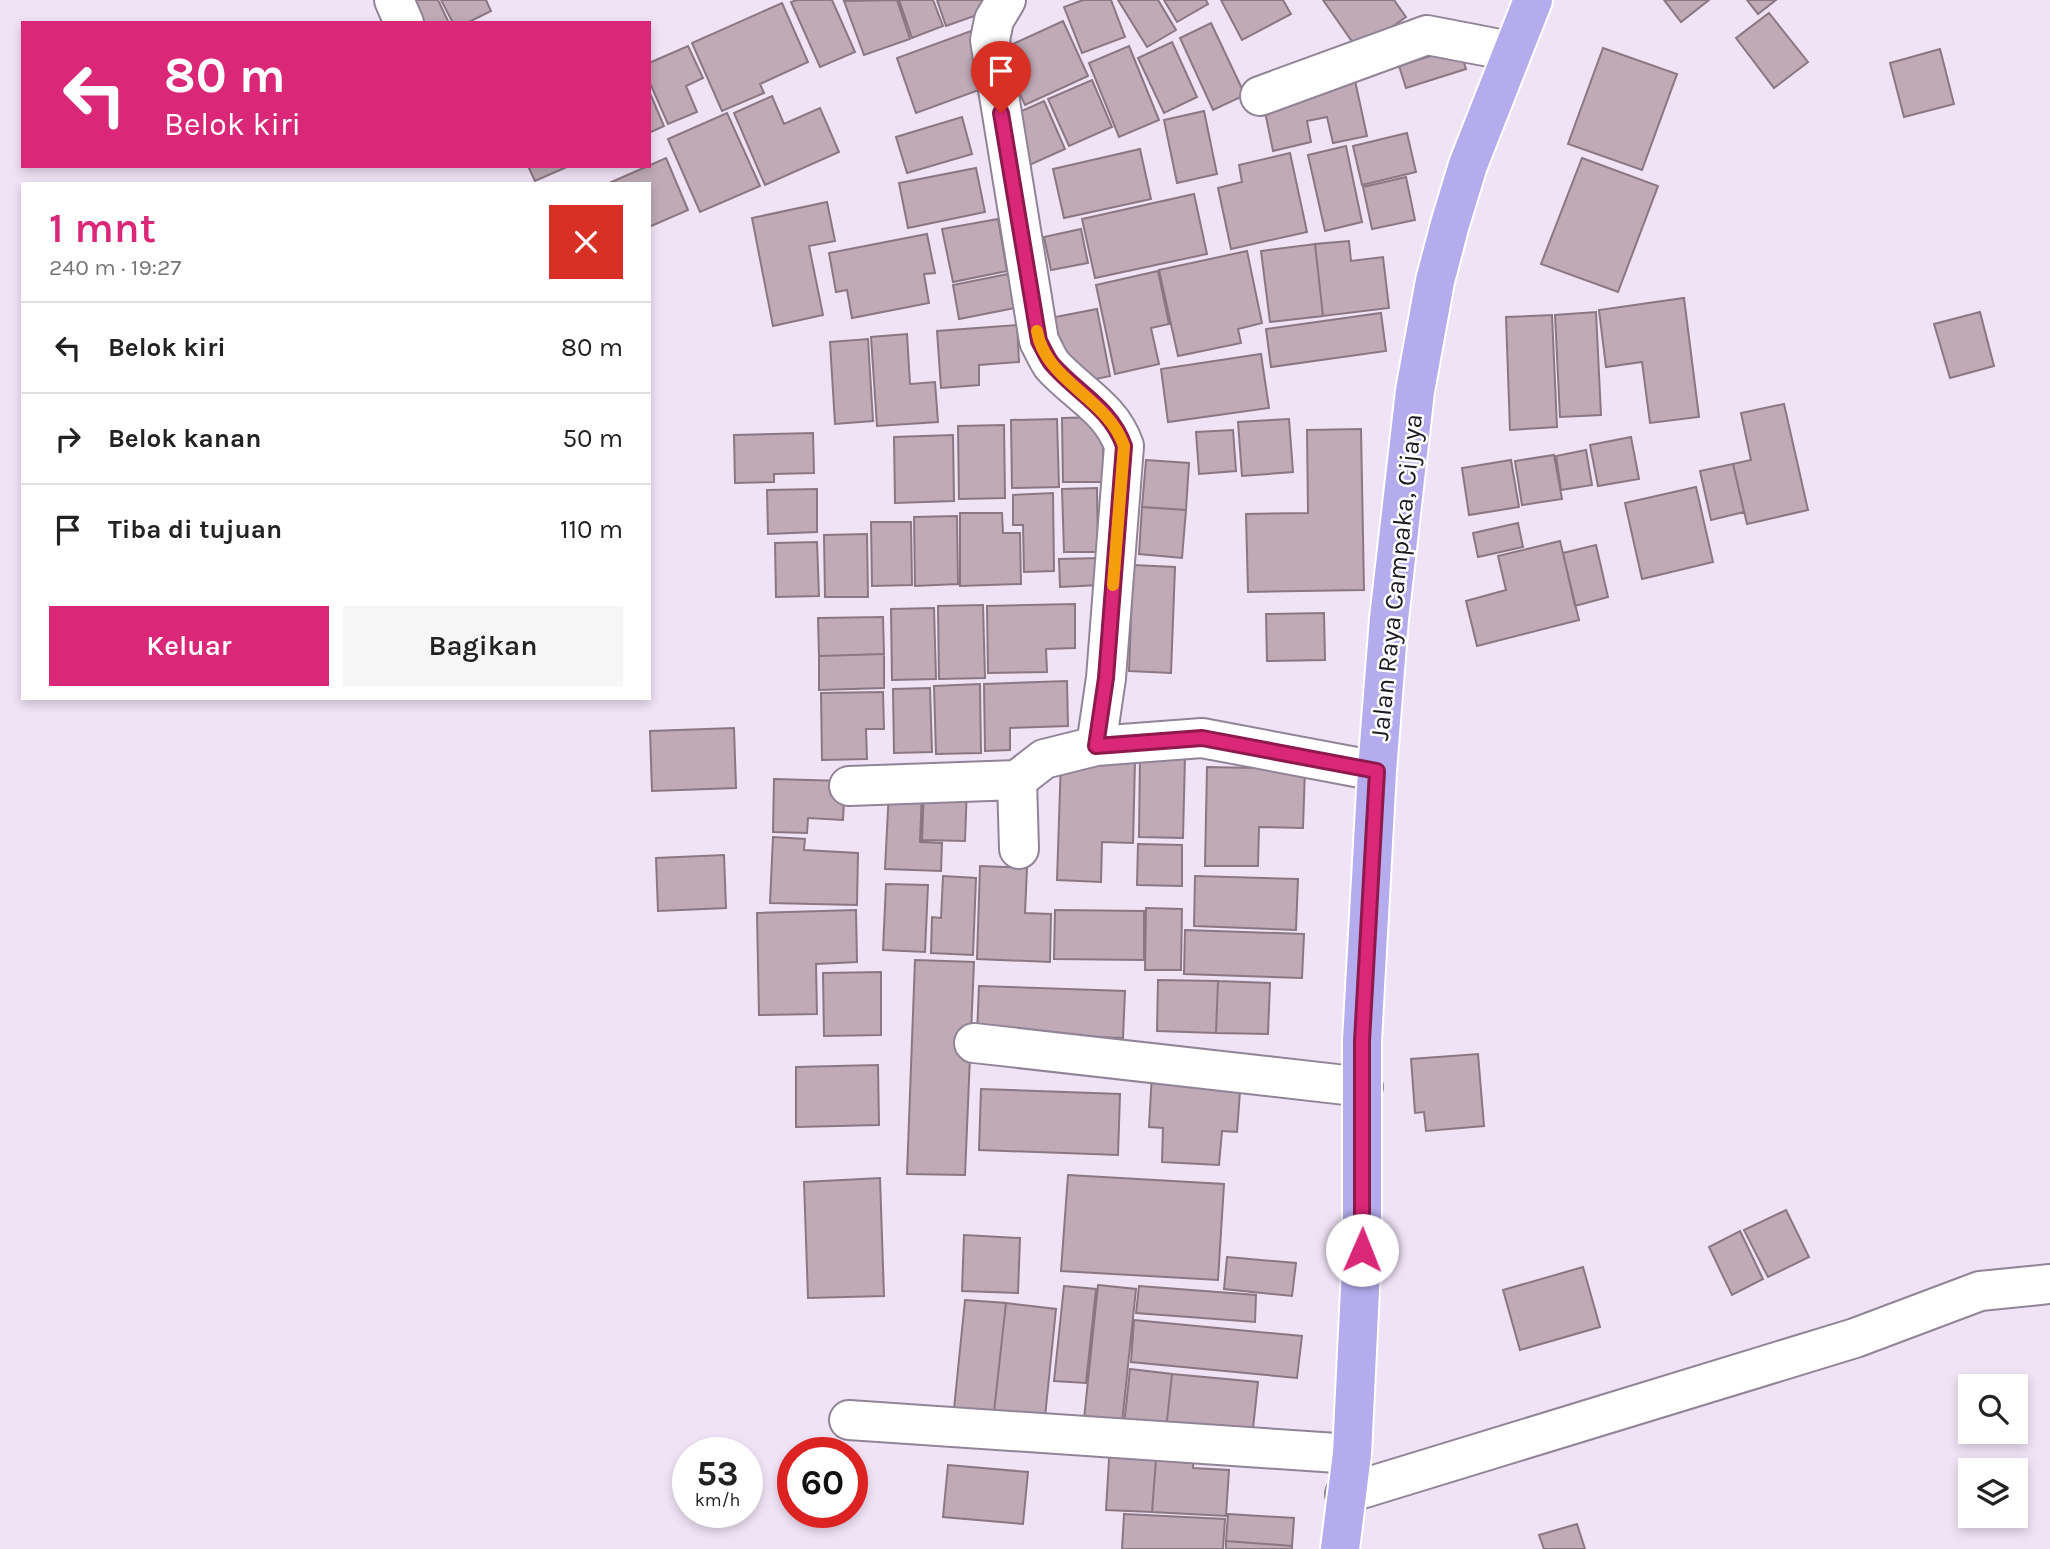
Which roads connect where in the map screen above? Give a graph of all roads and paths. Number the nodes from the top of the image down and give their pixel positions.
1 (394, 0) edge
2 (1006, 0) edge
3 (1533, 0) edge
4 (403, 21) edge
5 (1510, 51) junction
6 (1260, 96) dead end
7 (1096, 746) junction
8 (1377, 771) junction
9 (1017, 780) junction
10 (849, 786) dead end
11 (1019, 849) dead end
12 (974, 1043) dead end
13 (1363, 1087) junction
14 (2050, 1284) edge
15 (849, 1420) dead end
16 (1352, 1454) junction
17 (1345, 1494) junction
18 (1340, 1549) edge

1 - 4 street
2 - 7 street
3 - 5 main road, Jalan Raya Campaka, Cijaya
5 - 6 street
5 - 8 main road, Jalan Raya Campaka, Cijaya
7 - 8 street
7 - 9 street
8 - 13 main road, Jalan Raya Campaka, Cijaya
9 - 10 street
9 - 11 street
12 - 13 street
13 - 16 main road, Jalan Raya Campaka, Cijaya
14 - 17 street
15 - 16 street
16 - 17 main road, Jalan Raya Campaka, Cijaya
17 - 18 main road, Jalan Raya Campaka, Cijaya

